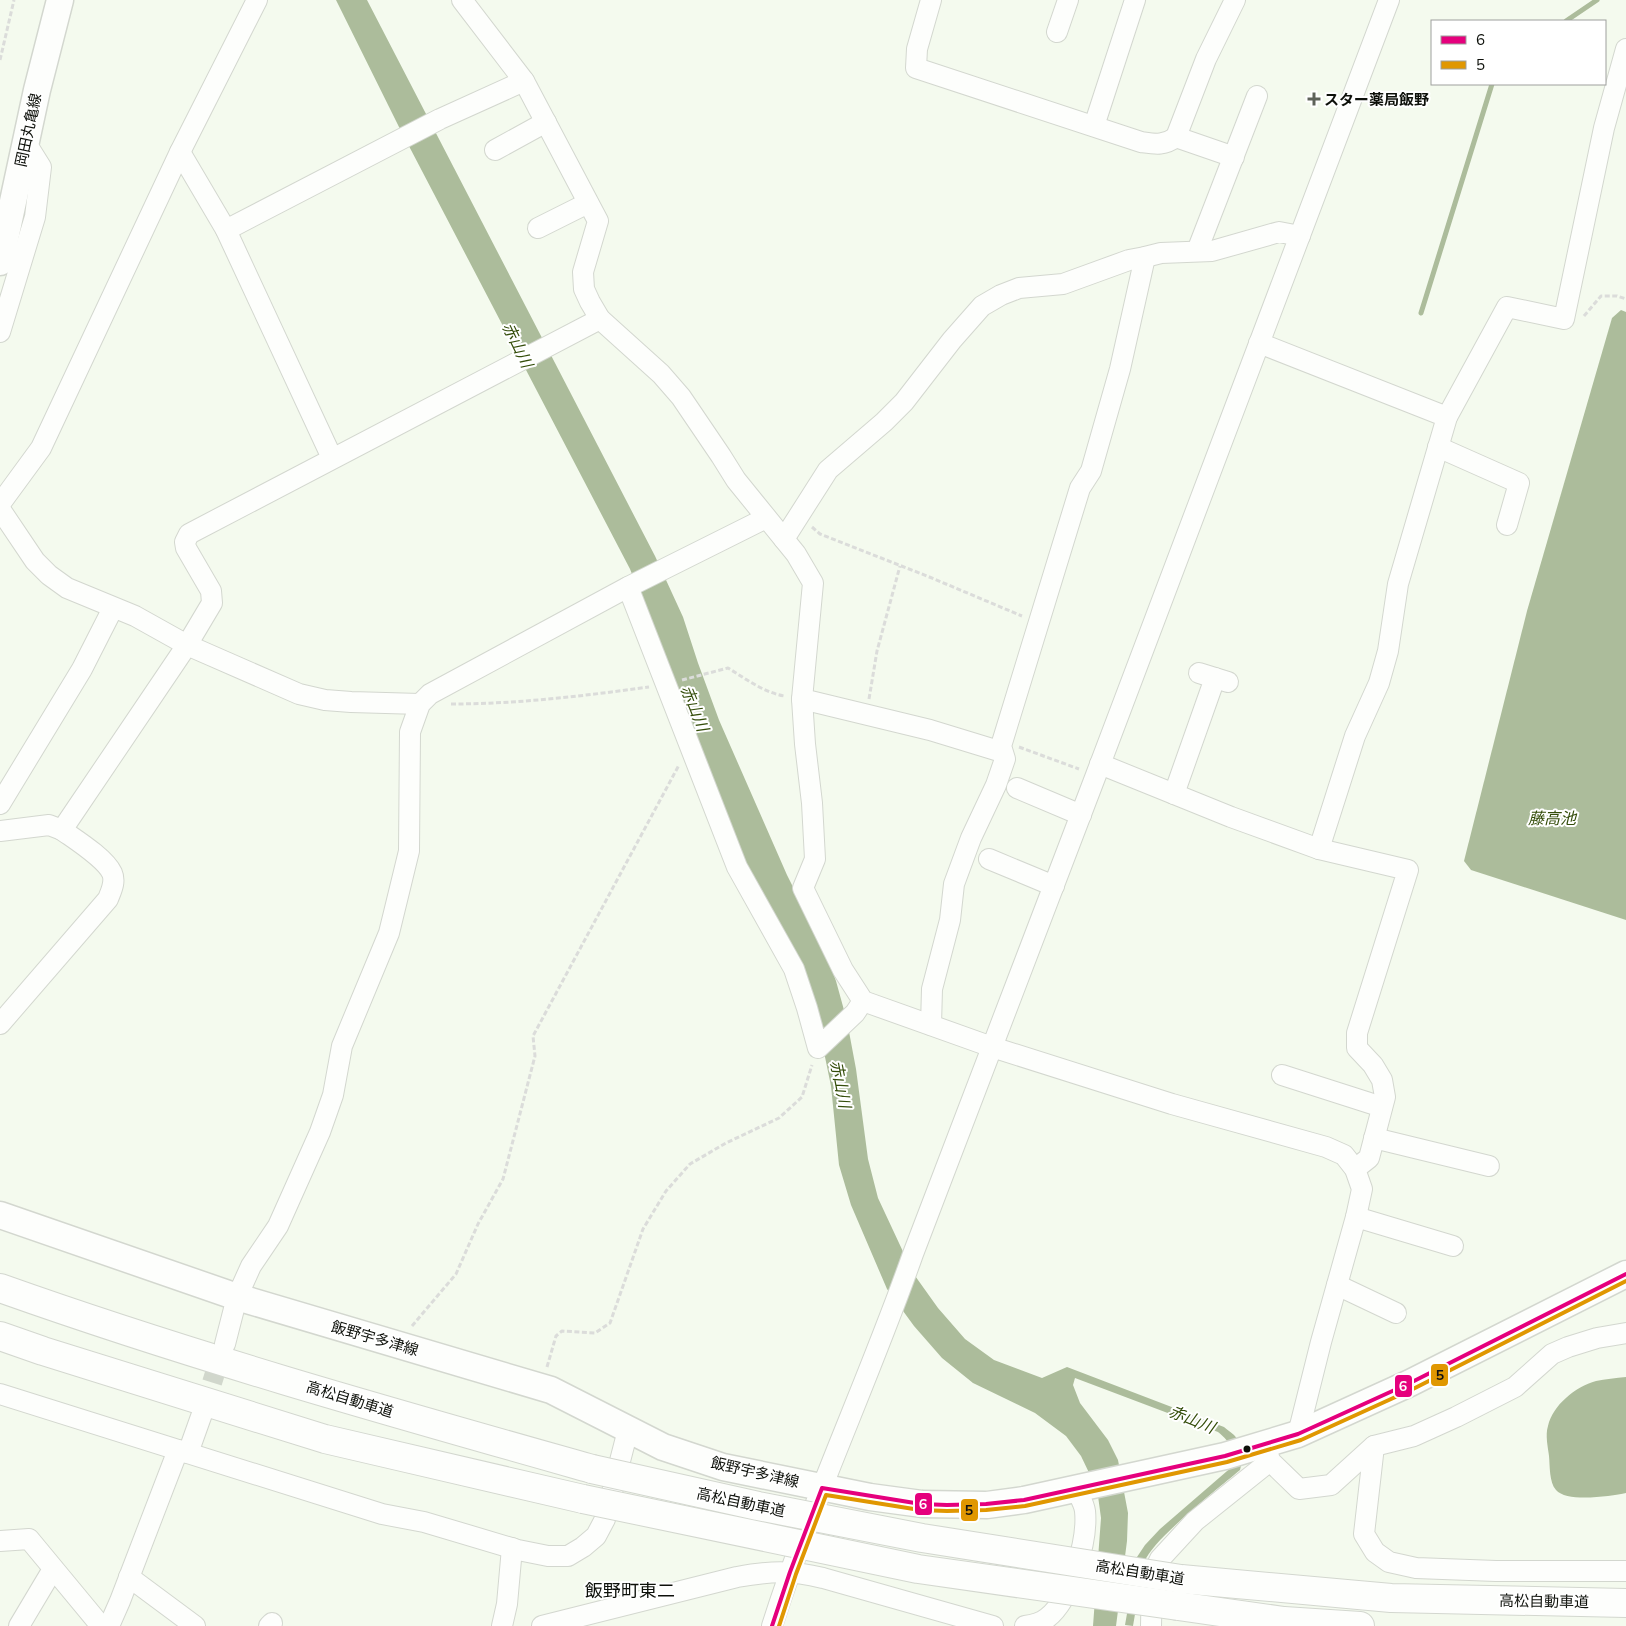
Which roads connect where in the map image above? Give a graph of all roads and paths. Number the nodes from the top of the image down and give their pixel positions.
1 (14, 0) edge
2 (60, 0) edge
3 (257, 0) edge
4 (462, 0) edge
5 (931, 0) edge
6 (1068, 0) edge
7 (1135, 0) edge
8 (1235, 0) edge
9 (1390, 0) edge
10 (1057, 32) dead end
11 (1626, 49) edge
12 (0, 60) edge
13 (524, 81) junction
14 (1257, 96) dead end
15 (546, 122) junction
16 (1094, 126) junction
17 (1176, 137) junction
18 (26, 143) junction
19 (495, 150) dead end
20 (180, 152) junction
21 (1234, 157) junction
22 (588, 203) junction
23 (538, 228) dead end
24 (226, 230) junction
25 (1300, 236) junction
26 (1197, 252) junction
27 (1146, 257) junction
28 (0, 262) edge
29 (1626, 299) edge
30 (600, 319) junction
31 (1564, 319) junction
32 (0, 332) edge
33 (1259, 343) junction
34 (1447, 417) junction
35 (1438, 447) junction
36 (332, 458) junction
37 (0, 504) edge
38 (0, 509) edge
39 (799, 515) junction
40 (766, 518) junction
41 (1507, 525) dead end
42 (784, 539) junction
43 (900, 566) junction
44 (628, 587) junction
45 (113, 608) junction
46 (1038, 624) junction
47 (187, 644) junction
48 (1214, 677) dead end
49 (666, 684) junction
50 (802, 699) junction
51 (420, 704) junction
52 (866, 714) junction
53 (690, 745) junction
54 (1002, 746) junction
55 (1098, 770) junction
56 (1017, 788) dead end
57 (1174, 794) junction
58 (0, 804) edge
59 (1081, 814) junction
60 (62, 830) junction
61 (0, 831) edge
62 (1319, 849) junction
63 (989, 859) dead end
64 (1054, 886) junction
65 (859, 1007) junction
66 (0, 1024) edge
67 (931, 1025) junction
68 (992, 1047) junction
69 (818, 1048) junction
70 (1282, 1075) dead end
71 (1382, 1107) junction
72 (1374, 1138) junction
73 (1489, 1166) dead end
74 (1355, 1169) junction
75 (0, 1215) edge
76 (1356, 1217) junction
77 (1453, 1246) dead end
78 (1626, 1274) edge
79 (1337, 1285) junction
80 (0, 1288) edge
81 (238, 1297) junction
82 (1396, 1313) dead end
83 (1626, 1333) edge
84 (0, 1336) edge
85 (224, 1344) tunnel mouth
86 (397, 1344) junction
87 (542, 1387) junction
88 (0, 1394) edge
89 (203, 1411) tunnel mouth
90 (628, 1430) junction
91 (1298, 1434) junction
92 (1374, 1446) junction
93 (183, 1451) junction
94 (1268, 1453) junction
95 (822, 1488) junction
96 (1080, 1488) junction
97 (0, 1541) edge
98 (512, 1548) junction
99 (53, 1569) junction
100 (1626, 1570) edge
101 (790, 1572) junction
102 (130, 1577) junction
103 (1626, 1603) edge
104 (19, 1626) edge
105 (101, 1626) edge
106 (109, 1626) edge
107 (195, 1626) edge
108 (502, 1626) edge
109 (542, 1626) edge
110 (772, 1626) edge
111 (993, 1626) edge
112 (1025, 1626) edge
113 (1151, 1626) edge
114 (1360, 1626) edge

1 - 12 path
2 - 18 main road, 岡田丸亀線
3 - 20 street
4 - 13 street
5 - 16 street
6 - 10 street
7 - 16 street
8 - 17 street
9 - 25 street
11 - 31 street
13 - 15 street
13 - 24 street
14 - 21 street
15 - 19 street
15 - 22 street
16 - 17 street
17 - 21 street
18 - 28 main road, 岡田丸亀線
18 - 32 street
20 - 24 street
20 - 37 street
21 - 26 street
22 - 23 street
22 - 30 street
24 - 36 street
25 - 26 street
25 - 33 street
26 - 27 street
27 - 39 street
27 - 46 street
29 - 31 path
30 - 36 street
30 - 40 street
31 - 34 street
33 - 34 street
33 - 55 street
34 - 35 street
35 - 41 street
35 - 62 street
36 - 47 street
38 - 45 street
39 - 42 street
39 - 43 path
40 - 42 street
40 - 44 street
42 - 50 street
43 - 46 path
43 - 52 path
44 - 49 street
44 - 51 street
45 - 47 street
45 - 58 street
46 - 54 street
47 - 51 street
47 - 60 street
48 - 57 street
49 - 50 path
49 - 51 path
49 - 53 street
50 - 52 street
50 - 65 street
51 - 81 street
52 - 54 street
53 - 69 street
53 - 86 path
54 - 55 path
54 - 67 street
55 - 57 street
55 - 59 street
56 - 59 street
57 - 62 street
59 - 64 street
60 - 61 street
60 - 66 street
62 - 71 street
63 - 64 street
64 - 68 street
65 - 67 street
65 - 69 street
67 - 68 street
68 - 74 street
68 - 95 street
69 - 87 path
70 - 71 street
71 - 72 street
72 - 73 street
72 - 74 street
74 - 76 street
75 - 81 main road, 飯野宇多津線
76 - 77 street
76 - 79 street
78 - 91 main road, 飯野宇多津線
79 - 82 street
79 - 91 street
80 - 103 highway, 高松自動車道, bridge
81 - 85 street
81 - 86 main road, 飯野宇多津線
83 - 92 street
84 - 114 highway, 高松自動車道, bridge
86 - 87 main road, 飯野宇多津線
87 - 90 main road, 飯野宇多津線
88 - 93 street
89 - 93 street
90 - 95 main road, 飯野宇多津線
90 - 98 street
91 - 94 main road, 飯野宇多津線
92 - 94 street
92 - 100 street
93 - 98 street
93 - 102 street
94 - 96 main road, 飯野宇多津線
94 - 113 street
95 - 96 main road, 飯野宇多津線
95 - 101 street
96 - 112 street
97 - 99 street
98 - 108 street
99 - 104 street
99 - 105 street
101 - 109 street
101 - 110 street
101 - 111 street
102 - 106 street
102 - 107 street

